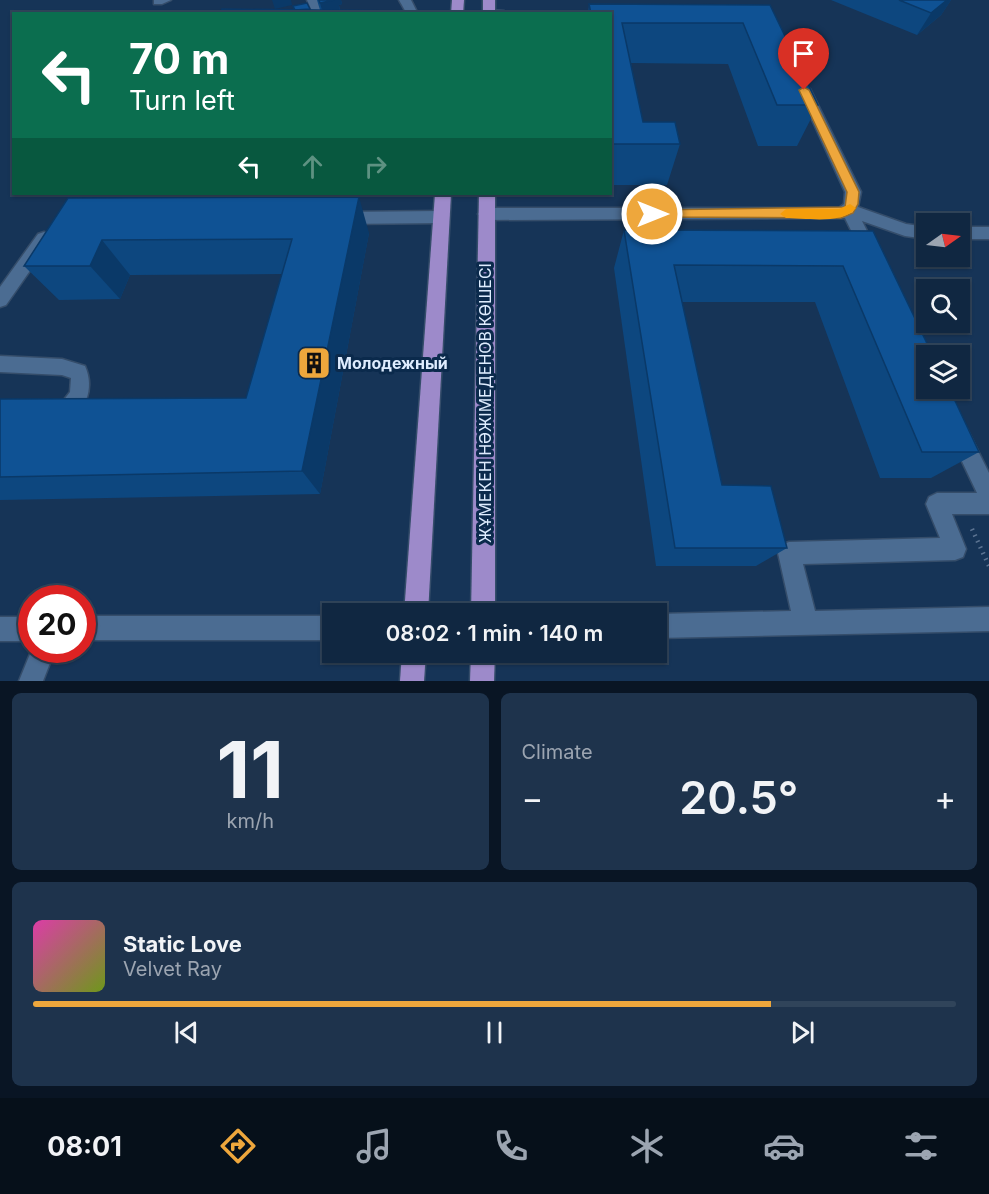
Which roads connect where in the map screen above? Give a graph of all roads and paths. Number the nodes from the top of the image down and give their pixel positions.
1 (799, 80) edge
2 (443, 195) edge
3 (487, 195) edge
4 (849, 210) junction
5 (486, 214) junction
6 (441, 217) junction
7 (324, 218) edge
8 (55, 228) edge
9 (916, 232) edge
10 (970, 233) edge
11 (989, 233) edge
12 (875, 263) edge
13 (0, 300) edge
14 (0, 364) edge
15 (952, 420) edge
16 (48, 421) edge
17 (989, 495) edge
18 (989, 503) edge
19 (961, 504) junction
20 (989, 566) edge
21 (417, 603) edge
22 (483, 603) edge
23 (989, 619) edge
24 (806, 624) junction
25 (667, 626) edge
26 (96, 628) edge
27 (322, 628) edge
28 (0, 629) edge
29 (18, 629) edge
30 (38, 663) edge
31 (413, 663) edge
32 (483, 663) edge
33 (32, 681) edge
34 (412, 681) edge
35 (482, 681) edge

1 - 4 street
2 - 6 main road
3 - 5 main road, ЖҰМЕКЕН НӘЖІМЕДЕНОВ КӨШЕСІ
4 - 5 street
4 - 9 street
4 - 12 street
5 - 22 main road, ЖҰМЕКЕН НӘЖІМЕДЕНОВ КӨШЕСІ
6 - 7 street
6 - 21 main road
8 - 13 street
10 - 11 street
14 - 16 street
15 - 17 street
18 - 19 street
19 - 20 path
19 - 24 street
23 - 24 street
24 - 25 street
26 - 27 street
28 - 29 street
30 - 33 street
31 - 34 main road
32 - 35 main road

